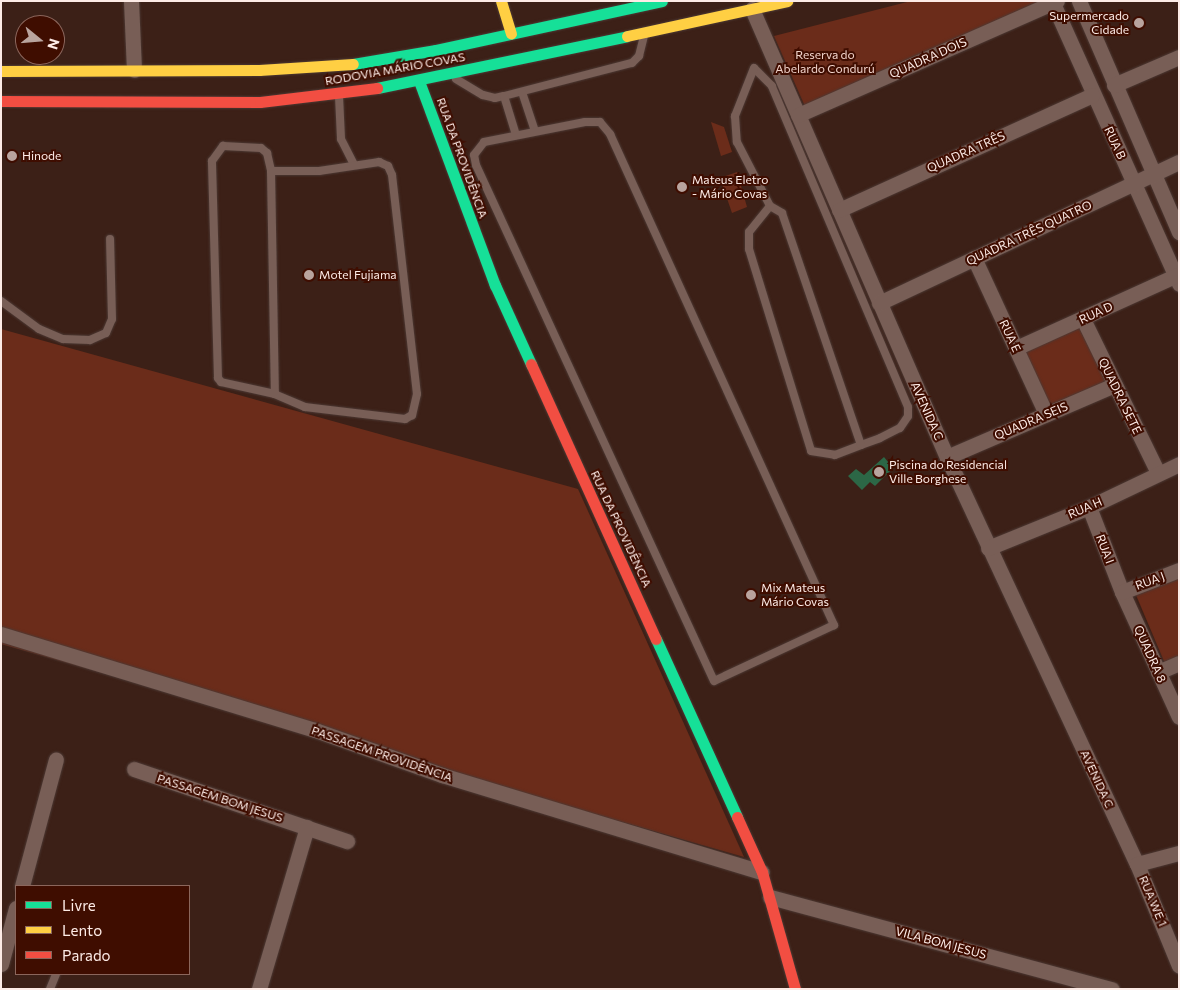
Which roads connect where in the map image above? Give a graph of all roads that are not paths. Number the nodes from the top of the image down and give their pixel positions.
1 (131, 1) edge
2 (501, 1) edge
3 (662, 1) edge
4 (787, 1) edge
5 (1079, 1) edge
6 (1054, 2) edge
7 (752, 9) junction
8 (586, 18) junction
9 (511, 34) junction
10 (645, 34) junction
11 (472, 42) junction
12 (591, 45) junction
13 (1179, 57) edge
14 (475, 68) junction
15 (134, 70) junction
16 (1, 71) edge
17 (448, 74) junction
18 (419, 80) junction
19 (1114, 85) junction
20 (522, 92) junction
21 (339, 94) junction
22 (1092, 95) junction
23 (504, 96) junction
24 (1, 101) edge
25 (798, 115) junction
26 (535, 131) junction
27 (516, 134) junction
28 (1179, 162) edge
29 (354, 165) junction
30 (271, 170) junction
31 (1151, 173) junction
32 (1134, 184) junction
33 (770, 206) junction
34 (839, 210) junction
35 (1179, 232) edge
36 (110, 239) dead end
37 (974, 258) junction
38 (1177, 280) edge
39 (1, 301) edge
40 (879, 303) junction
41 (1082, 319) junction
42 (1016, 348) junction
43 (1114, 385) junction
44 (276, 394) junction
45 (1046, 414) junction
46 (861, 445) junction
47 (947, 457) junction
48 (1179, 464) edge
49 (1158, 473) junction
50 (1089, 506) junction
51 (988, 548) junction
52 (1179, 570) edge
53 (1122, 592) junction
54 (1, 634) edge
55 (1179, 663) edge
56 (1158, 672) junction
57 (1179, 717) edge
58 (56, 758) dead end
59 (134, 769) dead end
60 (307, 827) junction
61 (347, 841) dead end
62 (1179, 853) edge
63 (1137, 864) junction
64 (762, 872) junction
65 (22, 885) edge
66 (770, 897) junction
67 (15, 912) edge
68 (1175, 946) edge
69 (1, 964) edge
70 (1179, 966) edge
71 (56, 975) edge
72 (1095, 986) edge
73 (50, 989) edge
74 (259, 989) edge
75 (795, 989) edge
76 (1112, 989) edge

1 - 15 street
2 - 9 main road
3 - 8 main road, RODOVIA MÁRIO COVAS
4 - 7 main road, RODOVIA MÁRIO COVAS
5 - 19 street, RUA B
6 - 22 street, RUA B
6 - 25 street, QUADRA DOIS
7 - 10 main road, RODOVIA MÁRIO COVAS
7 - 25 street, AVENIDA C
8 - 9 main road, RODOVIA MÁRIO COVAS
8 - 12 main road
9 - 11 main road, RODOVIA MÁRIO COVAS
10 - 12 main road, RODOVIA MÁRIO COVAS
10 - 20 lane
11 - 14 main road
11 - 15 main road, RODOVIA MÁRIO COVAS
12 - 14 main road, RODOVIA MÁRIO COVAS
13 - 19 street
14 - 17 main road, RODOVIA MÁRIO COVAS
15 - 16 main road, RODOVIA MÁRIO COVAS
17 - 18 main road, RODOVIA MÁRIO COVAS
17 - 23 lane
18 - 21 main road, RODOVIA MÁRIO COVAS
18 - 64 main road, RUA DA PROVIDÊNCIA
19 - 31 street, RUA B
20 - 23 lane
20 - 26 lane
21 - 24 main road, RODOVIA MÁRIO COVAS
21 - 29 lane
22 - 32 street, RUA B
22 - 34 street, QUADRA TRÊS
23 - 27 lane
25 - 34 street, AVENIDA C
26 - 27 lane
26 - 27 lane
28 - 31 street, QUADRA TRÊS QUATRO
29 - 30 lane
29 - 44 lane
30 - 44 lane
30 - 44 lane
31 - 32 street, QUADRA TRÊS QUATRO
31 - 35 street, RUA B
32 - 37 street, QUADRA TRÊS QUATRO
32 - 38 street, RUA B
33 - 46 lane
33 - 46 lane
33 - 46 lane
34 - 40 street, AVENIDA C
36 - 39 lane
37 - 40 street, QUADRA TRÊS QUATRO
37 - 42 street, RUA E
38 - 41 street, RUA D
40 - 47 street, AVENIDA C
41 - 42 street, RUA D
41 - 43 street, QUADRA SETE
42 - 45 street, RUA E
43 - 45 street, QUADRA SEIS
43 - 49 street, QUADRA SETE
45 - 47 street, QUADRA SEIS
47 - 51 street, AVENIDA C
48 - 49 street, RUA H
49 - 50 street, RUA H
50 - 51 street, RUA H
50 - 53 street, RUA I
51 - 63 street, AVENIDA C
52 - 53 street, RUA J
53 - 56 street, QUADRA 8
54 - 64 street, PASSAGEM PROVIDÊNCIA
55 - 56 street
56 - 57 street, QUADRA 8
58 - 65 street
59 - 60 street, PASSAGEM BOM JESUS
60 - 61 street, PASSAGEM BOM JESUS
60 - 74 street
62 - 63 street
63 - 68 street, RUA WE 1
64 - 66 main road, RUA DA PROVIDÊNCIA
66 - 72 street, VILA BOM JESUS
66 - 75 main road, RUA DA PROVIDÊNCIA
67 - 69 street
68 - 70 street, RUA WE 1
71 - 73 lane
72 - 76 street, VILA BOM JESUS

